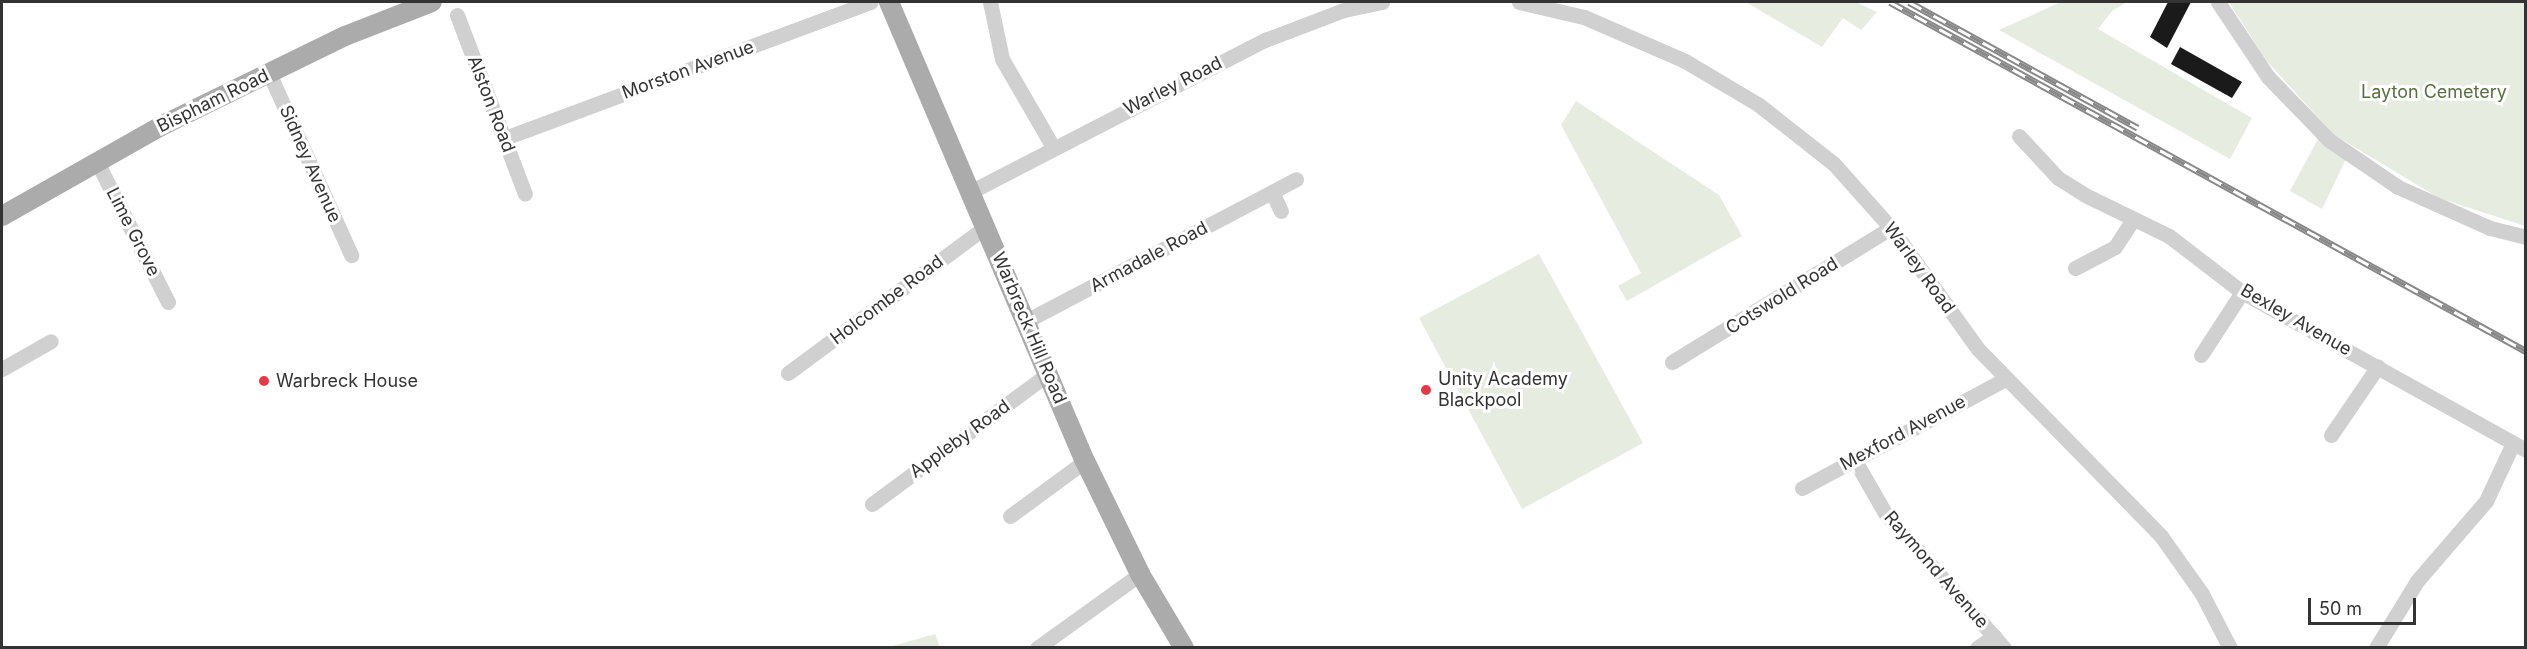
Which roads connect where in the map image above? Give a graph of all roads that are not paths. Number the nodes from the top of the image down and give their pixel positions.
1 (432, 2) edge
2 (871, 2) edge
3 (889, 2) edge
4 (990, 2) edge
5 (1382, 2) edge
6 (1519, 2) edge
7 (2218, 2) edge
8 (1343, 6) edge
9 (457, 15) dead end
10 (269, 73) junction
11 (2019, 136) dead end
12 (505, 138) junction
13 (1053, 147) junction
14 (97, 162) junction
15 (1296, 179) dead end
16 (972, 191) junction
17 (1272, 192) junction
18 (525, 194) dead end
19 (1281, 211) dead end
20 (2, 216) edge
21 (2133, 219) junction
22 (987, 226) junction
23 (1891, 228) junction
24 (2526, 237) edge
25 (351, 255) dead end
26 (2075, 268) dead end
27 (2242, 292) junction
28 (168, 302) dead end
29 (1026, 321) junction
30 (51, 341) dead end
31 (2201, 355) dead end
32 (1672, 362) dead end
33 (2378, 366) junction
34 (2, 369) edge
35 (788, 373) dead end
36 (1048, 374) junction
37 (2005, 379) junction
38 (2331, 435) dead end
39 (2519, 447) edge
40 (1854, 459) junction
41 (1085, 461) junction
42 (1802, 488) dead end
43 (872, 504) dead end
44 (1010, 516) dead end
45 (1140, 573) junction
46 (1999, 642) edge
47 (1037, 648) edge
48 (1184, 648) edge
49 (1977, 648) edge
50 (2230, 648) edge
51 (2376, 648) edge

1 - 10 main road, Bispham Road
2 - 12 street, Morston Avenue
3 - 16 main road, Warbreck Hill Road
4 - 13 street
5 - 8 street, Warley Road
6 - 23 street, Warley Road
7 - 24 street
8 - 13 street, Warley Road
9 - 12 street, Alston Road
10 - 14 main road, Bispham Road
10 - 25 street, Sidney Avenue
11 - 21 street, Bexley Avenue
12 - 18 street, Alston Road
13 - 16 street, Warley Road
14 - 20 main road, Bispham Road
14 - 28 street, Lime Grove
15 - 17 street, Armadale Road
16 - 22 main road, Warbreck Hill Road
17 - 19 street
17 - 29 street, Armadale Road
21 - 26 street
21 - 27 street, Bexley Avenue
22 - 29 main road, Warbreck Hill Road
22 - 35 street, Holcombe Road
23 - 32 street, Cotswold Road
23 - 37 street, Warley Road
27 - 31 street
27 - 33 street, Bexley Avenue
29 - 36 main road, Warbreck Hill Road
30 - 34 street
33 - 38 street
33 - 39 street, Bexley Avenue
36 - 41 main road, Warbreck Hill Road
36 - 43 street, Appleby Road
37 - 40 street, Mexford Avenue
37 - 50 street, Warley Road
39 - 51 street
40 - 42 street, Mexford Avenue
40 - 46 street, Raymond Avenue
41 - 44 street
41 - 45 main road, Warbreck Hill Road
45 - 47 street
45 - 48 main road, Warbreck Hill Road
46 - 49 street

